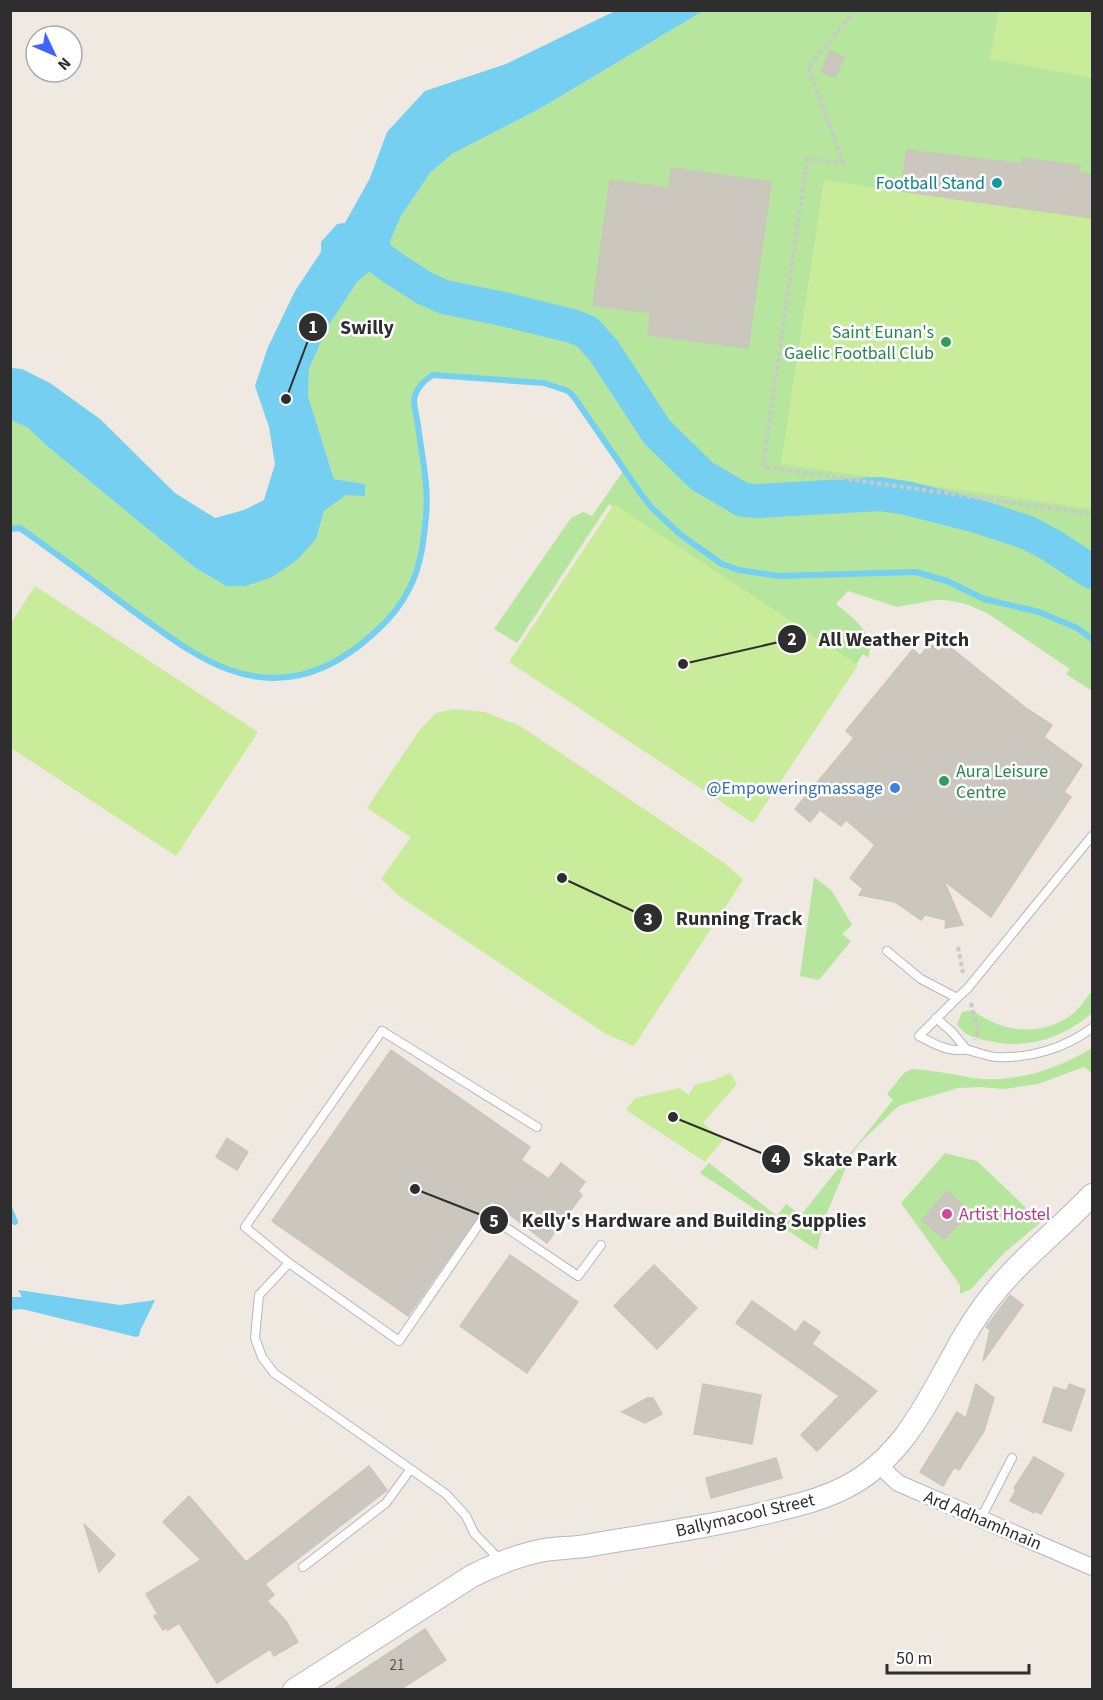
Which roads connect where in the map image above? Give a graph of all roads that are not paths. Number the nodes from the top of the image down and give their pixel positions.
1 (1092, 836) edge
2 (887, 951) dead end
3 (957, 998) junction
4 (936, 1018) junction
5 (1092, 1028) edge
6 (970, 1051) junction
7 (537, 1127) dead end
8 (1092, 1195) edge
9 (601, 1245) dead end
10 (289, 1263) junction
11 (1012, 1458) dead end
12 (879, 1465) junction
13 (410, 1470) junction
14 (981, 1518) junction
15 (501, 1561) junction
16 (303, 1567) dead end
17 (1092, 1567) edge
18 (294, 1689) edge

1 - 3 lane
2 - 3 lane
3 - 4 lane
4 - 6 lane
4 - 6 lane
5 - 6 lane
7 - 10 lane
8 - 12 main road, Ballymacool Street
9 - 10 lane
10 - 13 lane
11 - 14 lane
12 - 14 street, Ard Adhamhnain
12 - 15 main road, Ballymacool Street
13 - 15 lane
13 - 16 lane
14 - 17 street, Ard Adhamhnain
15 - 18 main road, Ballymacool Street

